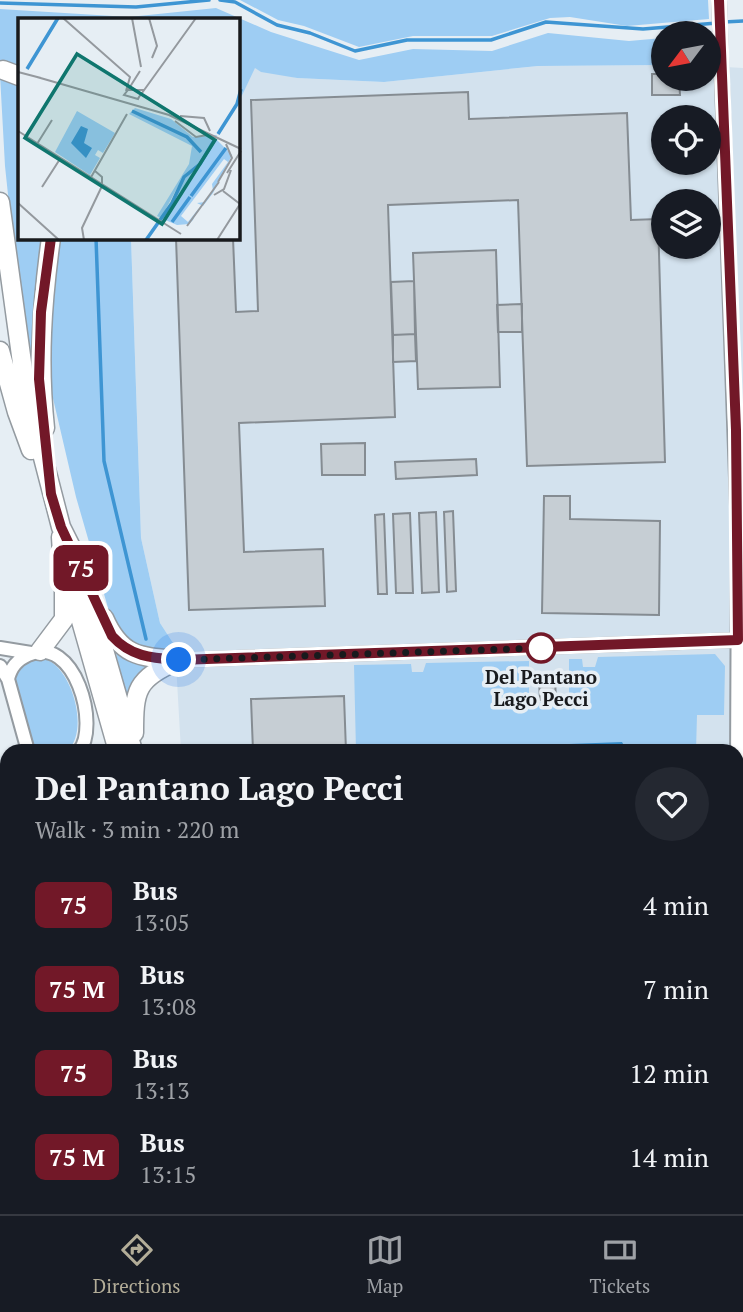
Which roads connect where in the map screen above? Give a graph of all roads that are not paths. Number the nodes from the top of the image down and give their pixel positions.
1 (719, 0) edge
2 (0, 202) edge
3 (51, 240) edge
4 (0, 351) edge
5 (51, 494) junction
6 (61, 527) junction
7 (741, 533) edge
8 (62, 554) junction
9 (79, 563) junction
10 (738, 640) junction
11 (0, 648) edge
12 (36, 652) junction
13 (179, 660) junction
14 (0, 666) edge
15 (8, 679) junction
16 (26, 744) edge
17 (85, 744) edge
18 (115, 744) edge
19 (132, 744) edge
20 (134, 744) edge
21 (737, 744) edge

1 - 7 street
2 - 5 highway
3 - 5 highway
4 - 5 highway
5 - 6 highway
6 - 8 highway
6 - 9 highway
7 - 10 street
8 - 12 highway
8 - 18 highway
9 - 13 highway
9 - 19 highway
10 - 13 street
10 - 21 street
11 - 12 street
12 - 15 street
12 - 17 street
13 - 20 highway
14 - 15 street
15 - 16 street

